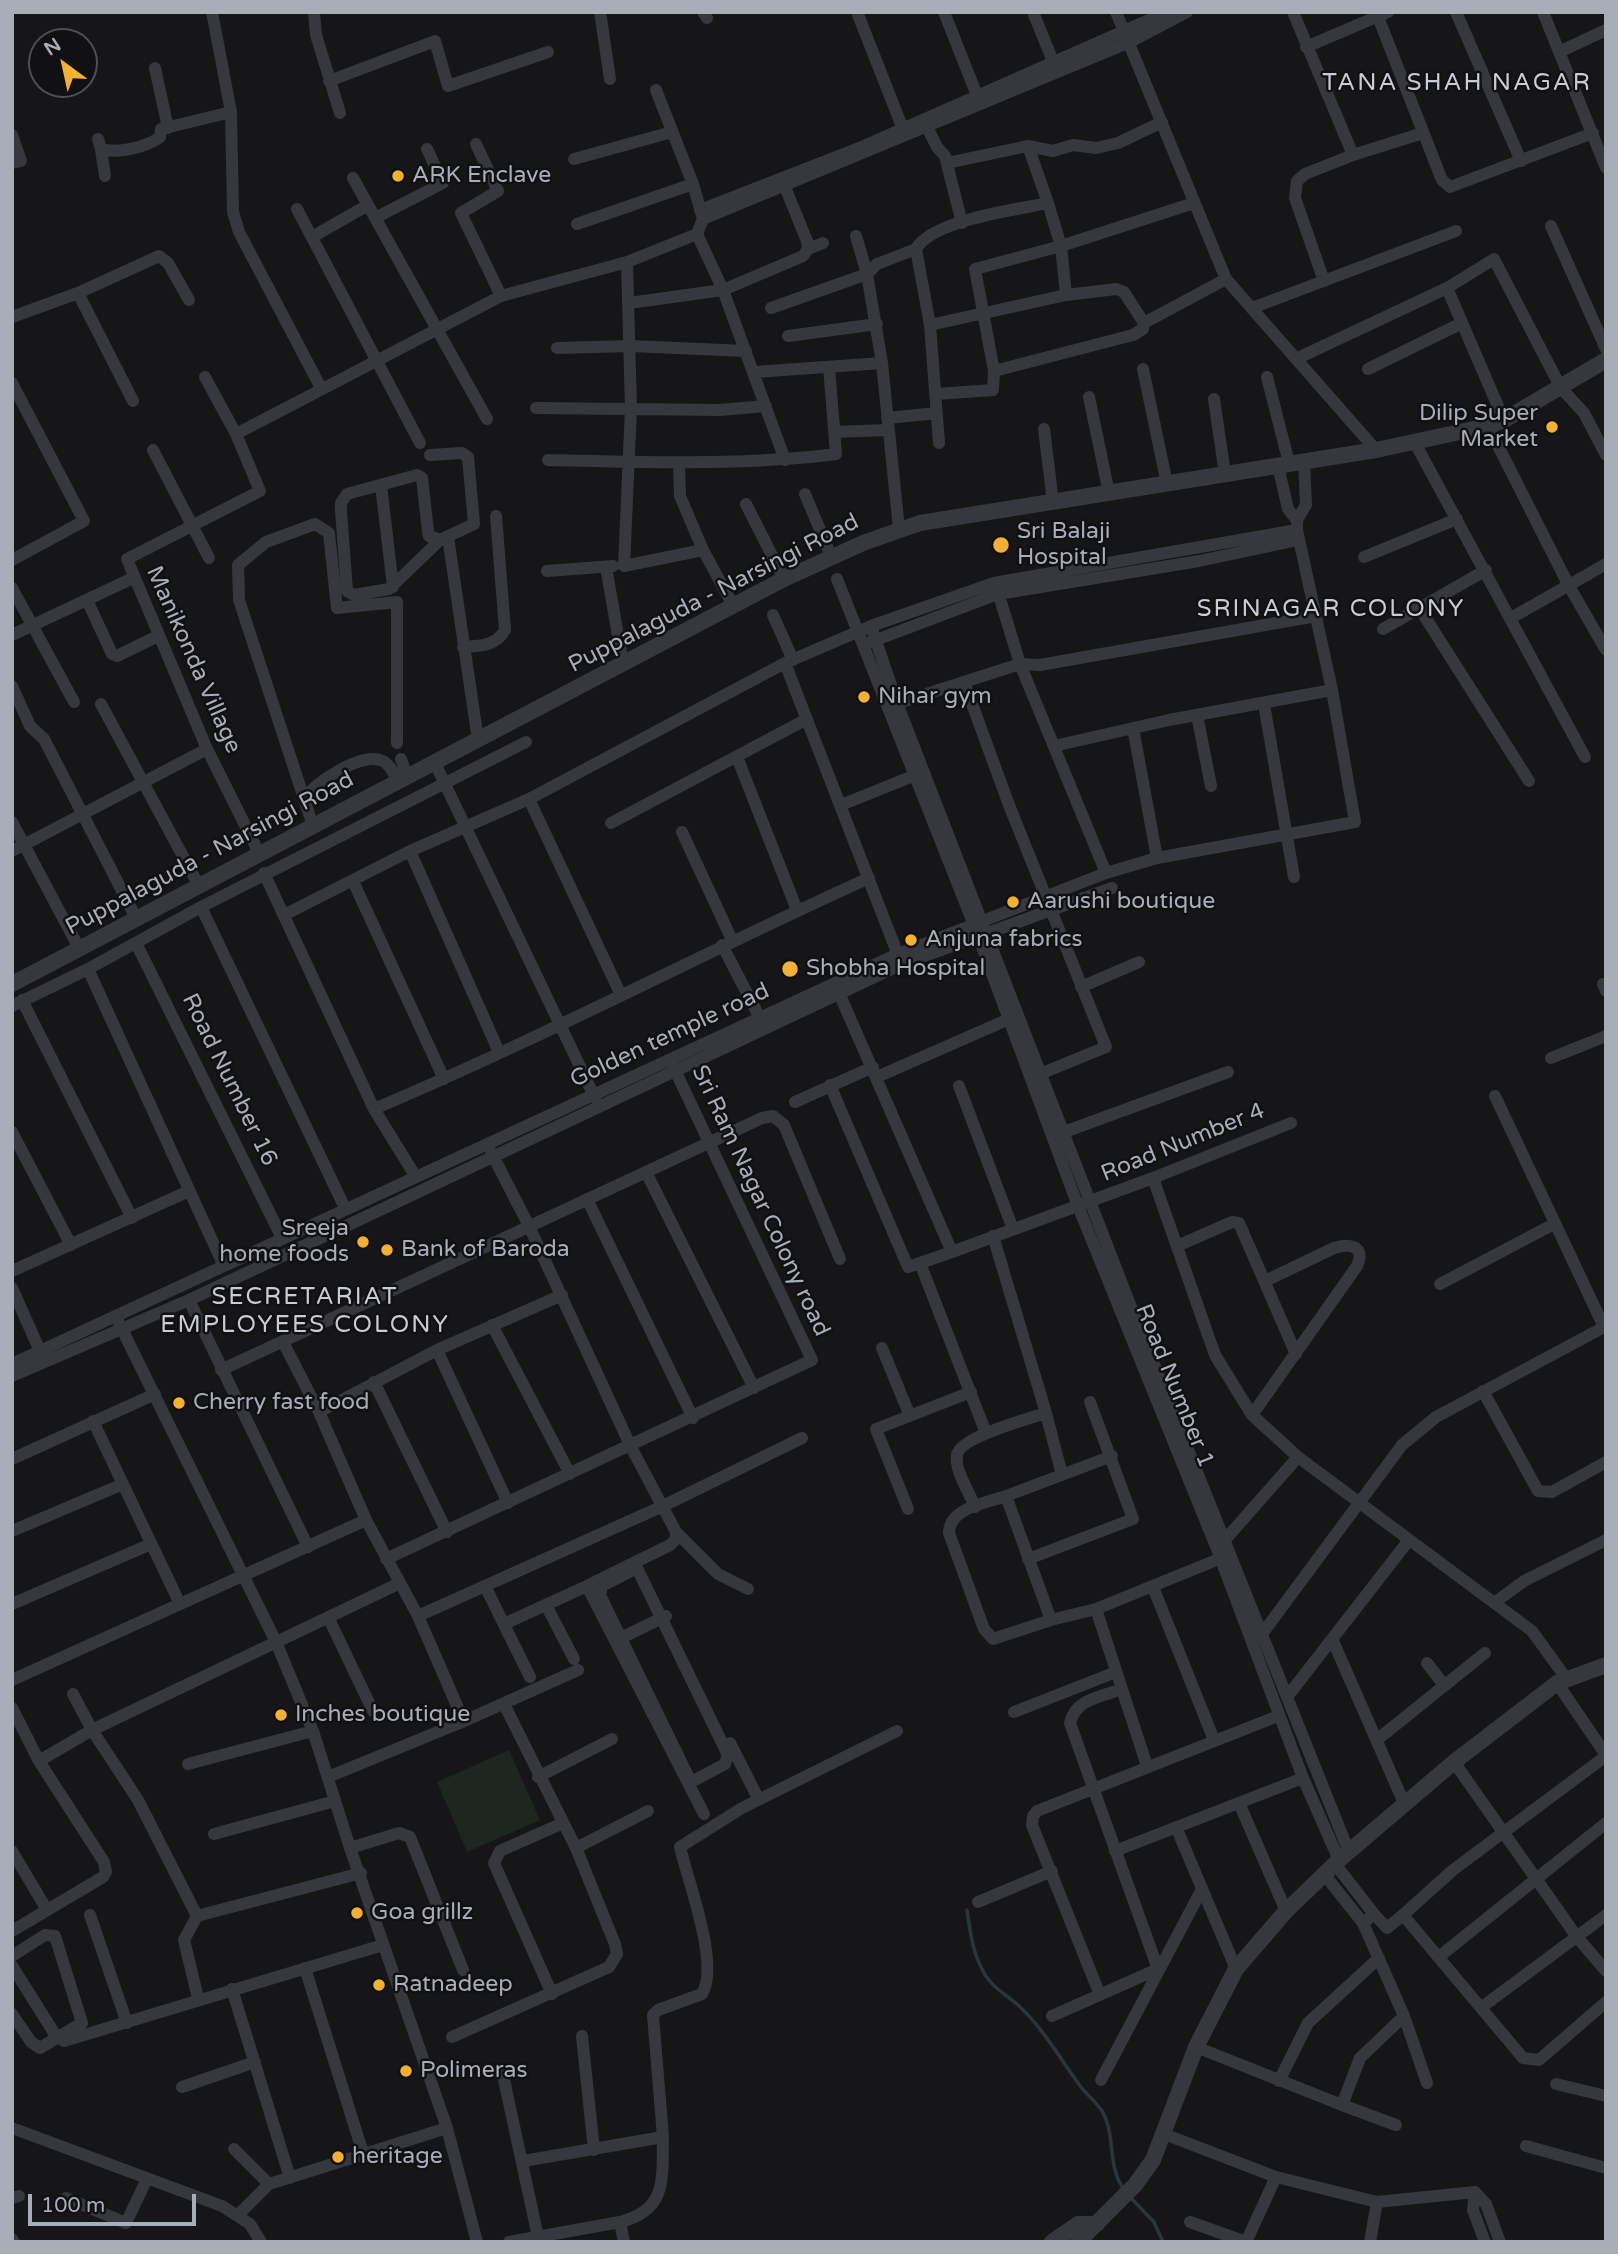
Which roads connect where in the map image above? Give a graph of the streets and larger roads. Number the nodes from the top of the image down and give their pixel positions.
1 (212, 12) edge
2 (314, 12) edge
3 (600, 12) edge
4 (857, 12) edge
5 (944, 12) edge
6 (1033, 12) edge
7 (1116, 12) edge
8 (1167, 12) edge
9 (1186, 12) edge
10 (1293, 12) edge
11 (1456, 12) edge
12 (1543, 12) edge
13 (1383, 15) edge
14 (1606, 30) edge
15 (1128, 37) junction
16 (1306, 47) junction
17 (1559, 51) junction
18 (548, 52) dead end
19 (1054, 64) junction
20 (155, 68) dead end
21 (610, 79) dead end
22 (329, 80) junction
23 (656, 90) dead end
24 (979, 100) junction
25 (231, 112) junction
26 (340, 113) dead end
27 (1162, 122) junction
28 (925, 124) junction
29 (168, 128) junction
30 (902, 129) junction
31 (672, 132) junction
32 (1592, 133) junction
33 (1423, 134) junction
34 (12, 135) edge
35 (476, 144) dead end
36 (1028, 146) junction
37 (427, 149) dead end
38 (1353, 155) junction
39 (574, 159) dead end
40 (1521, 161) junction
41 (17, 162) edge
42 (947, 163) junction
43 (1606, 168) edge
44 (105, 176) dead end
45 (354, 178) dead end
46 (693, 184) junction
47 (785, 187) junction
48 (1048, 202) junction
49 (1194, 202) junction
50 (368, 205) junction
51 (297, 209) dead end
52 (702, 215) junction
53 (375, 218) junction
54 (962, 223) junction
55 (577, 224) dead end
56 (1551, 226) dead end
57 (1456, 231) dead end
58 (697, 234) junction
59 (856, 236) dead end
60 (312, 237) junction
61 (823, 243) dead end
62 (1061, 246) junction
63 (807, 249) junction
64 (916, 249) junction
65 (627, 262) junction
66 (867, 274) junction
67 (1226, 279) junction
68 (1324, 281) junction
69 (1447, 288) junction
70 (723, 290) junction
71 (78, 293) junction
72 (1066, 295) junction
73 (501, 296) junction
74 (189, 300) dead end
75 (629, 303) junction
76 (771, 308) dead end
77 (1252, 308) junction
78 (982, 315) junction
79 (12, 317) edge
80 (1144, 323) junction
81 (1462, 323) junction
82 (877, 324) junction
83 (930, 325) junction
84 (435, 328) junction
85 (788, 336) dead end
86 (631, 346) junction
87 (557, 348) dead end
88 (1606, 349) edge
89 (746, 351) junction
90 (378, 358) junction
91 (1298, 358) junction
92 (1606, 360) edge
93 (882, 363) junction
94 (829, 367) junction
95 (1143, 369) dead end
96 (1368, 369) dead end
97 (994, 371) junction
98 (755, 373) junction
99 (205, 377) dead end
100 (1267, 377) dead end
101 (12, 383) edge
102 (321, 387) junction
103 (1561, 388) junction
104 (936, 394) junction
105 (1089, 397) dead end
106 (1213, 399) dead end
107 (134, 401) dead end
108 (766, 405) junction
109 (536, 408) dead end
110 (631, 409) junction
111 (937, 413) junction
112 (487, 419) dead end
113 (1504, 420) junction
114 (888, 424) junction
115 (1488, 426) junction
116 (1044, 429) dead end
117 (834, 432) junction
118 (236, 434) junction
119 (421, 443) dead end
120 (939, 443) dead end
121 (1415, 443) junction
122 (153, 450) dead end
123 (1376, 450) junction
124 (430, 454) dead end
125 (1606, 455) edge
126 (548, 460) dead end
127 (785, 460) junction
128 (628, 462) junction
129 (679, 463) junction
130 (1291, 463) junction
131 (1225, 474) junction
132 (1167, 484) junction
133 (381, 485) junction
134 (1109, 493) junction
135 (805, 494) dead end
136 (1053, 502) junction
137 (746, 504) dead end
138 (496, 516) dead end
139 (1457, 519) junction
140 (191, 526) junction
141 (899, 529) junction
142 (1297, 530) junction
143 (444, 539) junction
144 (703, 550) junction
145 (831, 556) junction
146 (1364, 557) dead end
147 (209, 558) dead end
148 (12, 560) edge
149 (1606, 564) edge
150 (624, 566) junction
151 (606, 567) junction
152 (1486, 570) junction
153 (547, 572) dead end
154 (133, 578) junction
155 (784, 579) junction
156 (837, 579) dead end
157 (1569, 586) junction
158 (393, 587) junction
159 (12, 588) edge
160 (996, 589) junction
161 (87, 600) junction
162 (1418, 606) junction
163 (734, 607) junction
164 (773, 615) dead end
165 (1316, 616) junction
166 (1511, 618) junction
167 (34, 625) junction
168 (871, 626) junction
169 (1382, 629) dead end
170 (857, 631) junction
171 (12, 635) edge
172 (158, 636) junction
173 (875, 640) junction
174 (862, 646) junction
175 (463, 648) junction
176 (1606, 650) edge
177 (789, 662) junction
178 (623, 664) junction
179 (1020, 664) junction
180 (964, 682) junction
181 (12, 686) edge
182 (1332, 690) junction
183 (74, 702) dead end
184 (101, 704) dead end
185 (1264, 704) junction
186 (891, 705) junction
187 (1197, 715) junction
188 (807, 719) junction
189 (1133, 728) junction
190 (478, 740) junction
191 (526, 742) dead end
192 (397, 743) dead end
193 (1054, 746) junction
194 (207, 749) junction
195 (737, 757) junction
196 (1585, 757) dead end
197 (401, 759) dead end
198 (435, 761) junction
199 (919, 774) junction
200 (403, 778) junction
201 (1529, 780) dead end
202 (446, 782) junction
203 (142, 783) junction
204 (1211, 786) dead end
205 (304, 799) junction
206 (529, 799) junction
207 (841, 805) junction
208 (83, 814) junction
209 (12, 822) edge
210 (611, 823) dead end
211 (313, 826) junction
212 (469, 827) junction
213 (682, 832) dead end
214 (1287, 835) junction
215 (18, 848) edge
216 (410, 851) junction
217 (260, 855) junction
218 (1157, 859) junction
219 (264, 873) junction
220 (1106, 873) junction
221 (1294, 877) dead end
222 (869, 878) junction
223 (353, 881) junction
224 (199, 886) junction
225 (1112, 888) dead end
226 (1046, 897) junction
227 (201, 907) junction
228 (797, 910) junction
229 (1051, 910) junction
230 (284, 915) junction
231 (136, 918) junction
232 (981, 929) junction
233 (727, 942) junction
234 (136, 943) junction
235 (79, 948) junction
236 (900, 959) junction
237 (1139, 962) dead end
238 (88, 969) junction
239 (14, 978) edge
240 (1081, 987) junction
241 (839, 993) junction
242 (621, 995) junction
243 (17, 1003) edge
244 (1009, 1019) junction
245 (562, 1023) junction
246 (754, 1026) junction
247 (1606, 1035) edge
248 (735, 1036) junction
249 (499, 1052) junction
250 (1551, 1058) dead end
251 (670, 1059) junction
252 (675, 1072) junction
253 (875, 1072) junction
254 (1228, 1072) dead end
255 (1036, 1075) junction
256 (444, 1079) junction
257 (830, 1086) junction
258 (959, 1086) dead end
259 (593, 1094) junction
260 (1495, 1096) dead end
261 (795, 1102) dead end
262 (600, 1107) junction
263 (374, 1108) junction
264 (1291, 1123) dead end
265 (12, 1132) edge
266 (1058, 1135) junction
267 (708, 1142) junction
268 (491, 1150) junction
269 (646, 1172) junction
270 (415, 1177) junction
271 (1153, 1178) junction
272 (189, 1191) junction
273 (587, 1199) junction
274 (1091, 1202) junction
275 (1078, 1206) junction
276 (345, 1208) junction
277 (132, 1218) junction
278 (1554, 1224) junction
279 (529, 1226) junction
280 (1013, 1229) junction
281 (993, 1236) junction
282 (282, 1238) junction
283 (71, 1245) junction
284 (1177, 1246) junction
285 (952, 1252) junction
286 (840, 1259) dead end
287 (920, 1263) junction
288 (223, 1264) junction
289 (12, 1271) edge
290 (1265, 1281) junction
291 (1440, 1284) dead end
292 (12, 1289) edge
293 (562, 1295) junction
294 (189, 1300) junction
295 (119, 1322) junction
296 (492, 1325) junction
297 (1605, 1326) edge
298 (283, 1342) junction
299 (882, 1348) dead end
300 (437, 1350) junction
301 (40, 1351) junction
302 (1296, 1354) junction
303 (12, 1364) edge
304 (221, 1370) junction
305 (12, 1376) edge
306 (374, 1382) junction
307 (754, 1388) junction
308 (1483, 1391) junction
309 (971, 1392) junction
310 (155, 1394) junction
311 (1090, 1402) dead end
312 (319, 1412) junction
313 (1046, 1413) junction
314 (1252, 1415) junction
315 (910, 1416) junction
316 (693, 1418) junction
317 (93, 1421) junction
318 (986, 1433) junction
319 (802, 1438) dead end
320 (631, 1447) junction
321 (1112, 1456) junction
322 (1298, 1457) junction
323 (12, 1460) edge
324 (1606, 1462) edge
325 (570, 1474) junction
326 (1062, 1475) junction
327 (123, 1484) junction
328 (1006, 1496) junction
329 (1359, 1502) junction
330 (508, 1503) junction
331 (663, 1506) junction
332 (975, 1507) junction
333 (908, 1509) dead end
334 (366, 1520) junction
335 (12, 1531) edge
336 (447, 1532) junction
337 (676, 1532) junction
338 (1409, 1540) junction
339 (1606, 1540) edge
340 (1224, 1541) junction
341 (151, 1544) junction
342 (308, 1547) junction
343 (386, 1559) junction
344 (1028, 1559) junction
345 (1219, 1559) junction
346 (639, 1565) junction
347 (243, 1576) junction
348 (400, 1583) junction
349 (485, 1586) junction
350 (587, 1586) junction
351 (1153, 1587) junction
352 (748, 1589) dead end
353 (1494, 1603) junction
354 (12, 1604) edge
355 (180, 1604) junction
356 (546, 1605) junction
357 (1096, 1609) junction
358 (418, 1616) junction
359 (664, 1618) junction
360 (329, 1619) junction
361 (1052, 1620) junction
362 (504, 1624) junction
363 (1262, 1633) junction
364 (621, 1639) junction
365 (1333, 1641) junction
366 (276, 1642) junction
367 (1485, 1653) dead end
368 (1427, 1663) dead end
369 (1606, 1665) edge
370 (688, 1668) junction
371 (1116, 1672) junction
372 (530, 1676) dead end
373 (12, 1680) edge
374 (1562, 1681) junction
375 (1444, 1685) junction
376 (1122, 1689) junction
377 (73, 1694) dead end
378 (1287, 1697) junction
379 (504, 1704) junction
380 (12, 1708) edge
381 (458, 1708) dead end
382 (373, 1711) dead end
383 (1014, 1712) dead end
384 (1278, 1716) junction
385 (92, 1730) junction
386 (313, 1731) junction
387 (897, 1731) dead end
388 (612, 1739) dead end
389 (1378, 1739) junction
390 (1214, 1740) junction
391 (1606, 1755) edge
392 (39, 1762) junction
393 (1454, 1762) junction
394 (188, 1764) dead end
395 (1147, 1766) junction
396 (328, 1777) junction
397 (538, 1777) junction
398 (1303, 1778) junction
399 (1093, 1788) junction
400 (759, 1800) junction
401 (335, 1801) junction
402 (1239, 1803) junction
403 (1404, 1803) junction
404 (648, 1811) dead end
405 (704, 1814) dead end
406 (1606, 1823) edge
407 (563, 1824) junction
408 (1176, 1827) junction
409 (1503, 1831) junction
410 (214, 1834) dead end
411 (350, 1848) junction
412 (576, 1848) junction
413 (12, 1851) edge
414 (1115, 1851) junction
415 (1337, 1862) junction
416 (1052, 1871) junction
417 (361, 1873) junction
418 (1536, 1878) junction
419 (1202, 1889) junction
420 (978, 1902) dead end
421 (47, 1910) junction
422 (1286, 1911) junction
423 (1374, 1914) junction
424 (90, 1915) dead end
425 (1403, 1915) junction
426 (1606, 1915) edge
427 (197, 1916) junction
428 (1363, 1923) junction
429 (12, 1931) edge
430 (1577, 1937) junction
431 (383, 1945) junction
432 (12, 1956) edge
433 (1440, 1956) junction
434 (1379, 1958) junction
435 (12, 1966) edge
436 (305, 1968) junction
437 (1158, 1969) junction
438 (1236, 1969) junction
439 (463, 1970) dead end
440 (1606, 1971) edge
441 (232, 1989) junction
442 (552, 1994) junction
443 (1100, 1995) junction
444 (198, 1998) junction
445 (1606, 2002) edge
446 (1482, 2007) junction
447 (12, 2014) edge
448 (1052, 2016) dead end
449 (1404, 2017) junction
450 (127, 2023) junction
451 (582, 2036) dead end
452 (452, 2037) dead end
453 (58, 2038) junction
454 (1196, 2047) junction
455 (255, 2062) junction
456 (503, 2075) dead end
457 (1101, 2080) dead end
458 (1279, 2081) junction
459 (1427, 2083) dead end
460 (1556, 2084) dead end
461 (181, 2087) dead end
462 (1606, 2096) edge
463 (1342, 2105) junction
464 (1396, 2125) dead end
465 (12, 2127) edge
466 (447, 2128) junction
467 (1164, 2134) junction
468 (663, 2137) junction
469 (1526, 2146) dead end
470 (234, 2149) dead end
471 (594, 2150) junction
472 (363, 2153) junction
473 (523, 2161) junction
474 (1606, 2168) edge
475 (1276, 2176) junction
476 (290, 2178) junction
477 (147, 2179) junction
478 (269, 2184) junction
479 (1475, 2192) junction
480 (66, 2198) dead end
481 (1377, 2202) junction
482 (239, 2214) junction
483 (620, 2222) junction
484 (1190, 2222) dead end
485 (1097, 2224) junction
486 (538, 2237) junction
487 (261, 2242) edge
488 (477, 2242) edge
489 (509, 2242) edge
490 (624, 2242) edge
491 (1052, 2242) edge
492 (1078, 2242) edge
493 (1246, 2242) edge
494 (1370, 2242) edge
495 (1485, 2242) edge
496 (1500, 2242) edge

1 - 25 street
2 - 22 street
3 - 21 street
4 - 30 street
5 - 24 street
6 - 19 street
7 - 15 street
8 - 15 street
9 - 15 street
10 - 16 street
11 - 40 street
12 - 17 street
13 - 16 street
13 - 33 street
14 - 17 street
15 - 19 street
15 - 24 street
15 - 27 street
16 - 38 street
17 - 32 street
18 - 22 street
19 - 24 street
20 - 29 street
22 - 26 street
23 - 31 street
24 - 28 street
25 - 29 street
25 - 102 street
27 - 36 street
27 - 49 street
28 - 30 street
28 - 42 street
28 - 47 street
29 - 44 street
30 - 52 street
31 - 39 street
31 - 46 street
32 - 40 street
32 - 43 street
33 - 38 street
33 - 40 street
34 - 41 street
35 - 73 street
36 - 42 street
36 - 48 street
37 - 53 street
38 - 68 street
42 - 54 street
45 - 50 street
46 - 52 street
46 - 55 street
47 - 52 street
47 - 63 street
48 - 54 street
48 - 62 street
49 - 62 street
49 - 67 street
50 - 53 street
50 - 60 street
51 - 60 street
52 - 58 street
53 - 84 street
54 - 64 street
56 - 88 street
57 - 68 street
58 - 65 street
58 - 70 street
59 - 66 street
60 - 90 street
61 - 63 street
62 - 72 street
62 - 78 street
63 - 70 street
64 - 66 street
64 - 83 street
65 - 73 street
65 - 75 street
66 - 76 street
66 - 82 street
67 - 77 street
67 - 80 street
68 - 77 street
69 - 81 street
69 - 91 street
69 - 103 street
70 - 75 street
70 - 89 street
71 - 74 street
71 - 79 street
71 - 107 street
72 - 78 street
72 - 80 street
73 - 84 street
75 - 86 street
77 - 91 street
78 - 83 street
78 - 97 street
80 - 97 street
81 - 96 street
81 - 113 street
82 - 85 street
82 - 93 street
83 - 104 street
84 - 90 street
84 - 112 street
86 - 87 street
86 - 89 street
86 - 110 street
89 - 98 street
90 - 102 street
90 - 119 street
91 - 123 street
92 - 103 street, Puppalaguda - Narsingi Road
93 - 94 street
93 - 114 street
94 - 98 street
94 - 117 street
95 - 132 street
97 - 104 street
98 - 108 street
99 - 118 street
100 - 130 street
101 - 148 street
102 - 118 street
103 - 113 street, Puppalaguda - Narsingi Road
103 - 125 street
104 - 111 street
105 - 134 street
106 - 131 street
108 - 110 street
108 - 127 street
109 - 110 street
110 - 128 street
111 - 114 street
111 - 120 street
113 - 115 street, Puppalaguda - Narsingi Road
114 - 117 street
114 - 141 street
115 - 121 street, Puppalaguda - Narsingi Road
115 - 157 street
116 - 136 street
117 - 127 street
118 - 140 street, Manikonda Village
121 - 123 street, Puppalaguda - Narsingi Road
121 - 139 street
122 - 140 street
123 - 130 street, Puppalaguda - Narsingi Road
124 - 143 street
126 - 128 street
127 - 129 street
128 - 129 street
128 - 150 street
129 - 144 street
130 - 131 street, Puppalaguda - Narsingi Road
130 - 142 street
130 - 142 street
131 - 132 street, Puppalaguda - Narsingi Road
132 - 134 street, Puppalaguda - Narsingi Road
133 - 143 street
133 - 158 street
133 - 158 street
134 - 136 street, Puppalaguda - Narsingi Road
135 - 145 street
136 - 141 street, Puppalaguda - Narsingi Road
137 - 155 street
138 - 175 street
139 - 146 street
139 - 152 street
140 - 147 street
140 - 154 street, Manikonda Village
141 - 145 street, Puppalaguda - Narsingi Road
142 - 160 street
142 - 165 street
143 - 158 street
143 - 175 street
144 - 150 street
144 - 163 street
145 - 155 street, Puppalaguda - Narsingi Road
149 - 157 street
150 - 151 street
151 - 153 street
151 - 178 street
152 - 162 street
152 - 166 street
154 - 161 street
154 - 172 street, Manikonda Village
155 - 163 street, Puppalaguda - Narsingi Road
156 - 170 street
157 - 166 street
157 - 176 street
159 - 167 street
160 - 168 street
160 - 173 street
160 - 179 street
161 - 167 street
161 - 172 street
162 - 169 street
162 - 201 street
163 - 178 street, Puppalaguda - Narsingi Road
164 - 177 street
165 - 179 street
165 - 182 street
166 - 196 street
167 - 171 street
167 - 183 street
168 - 170 street
168 - 173 street
170 - 174 street
170 - 177 street
172 - 194 street, Manikonda Village
173 - 174 street
173 - 186 street
174 - 186 street
175 - 190 street
177 - 188 street
177 - 206 street
178 - 190 street, Puppalaguda - Narsingi Road
179 - 180 street
179 - 193 street
180 - 186 street
180 - 226 street
181 - 208 street
182 - 185 street
182 - 214 street, Golden temple road
184 - 203 street
185 - 187 street
185 - 214 street
186 - 199 street
187 - 189 street
187 - 204 street
188 - 195 street
188 - 207 street
189 - 193 street
189 - 218 street
190 - 198 street, Puppalaguda - Narsingi Road
191 - 202 street
192 - 205 street
193 - 220 street
194 - 203 street
194 - 217 street, Manikonda Village
195 - 210 street
195 - 228 street
197 - 200 street
198 - 200 street, Puppalaguda - Narsingi Road
198 - 202 street
199 - 207 street
199 - 232 street
200 - 205 street
200 - 211 street, Puppalaguda - Narsingi Road
202 - 212 street
202 - 219 street
203 - 208 street
203 - 224 street
205 - 211 street
206 - 212 street
206 - 242 street
207 - 222 street
208 - 215 street
208 - 231 street
209 - 215 street
211 - 217 street, Puppalaguda - Narsingi Road
212 - 216 street
212 - 245 street
213 - 233 street
214 - 218 street, Golden temple road
214 - 221 street
215 - 235 street
216 - 223 street
216 - 249 street
217 - 224 street, Puppalaguda - Narsingi Road
218 - 220 street, Golden temple road
219 - 227 street
219 - 230 street
220 - 226 street, Golden temple road
222 - 228 street
222 - 236 street
223 - 230 street
223 - 256 street
224 - 231 street, Puppalaguda - Narsingi Road
225 - 229 street, Golden temple road
226 - 229 street
226 - 232 street, Golden temple road
227 - 234 street
227 - 276 street
228 - 233 street
229 - 232 street, Golden temple road
229 - 240 street
230 - 263 street
231 - 235 street, Puppalaguda - Narsingi Road
232 - 236 street, Golden temple road
232 - 244 street, Road Number 1
232 - 255 street, Road Number 1
233 - 242 street
233 - 246 street
234 - 238 street
234 - 282 street, Road Number 16
235 - 239 street, Puppalaguda - Narsingi Road
236 - 241 street, Golden temple road
236 - 246 street, Golden temple road
237 - 240 street
238 - 243 street
238 - 272 street
240 - 255 street
241 - 246 street, Golden temple road
241 - 253 street
242 - 245 street
243 - 277 street
244 - 253 street
244 - 255 street, Road Number 1
245 - 249 street
245 - 259 street
246 - 248 street, Golden temple road
247 - 250 street
248 - 251 street, Golden temple road
248 - 252 street, Golden temple road
249 - 256 street
251 - 252 street, Sri Ram Nagar Colony road
251 - 259 street, Golden temple road
252 - 262 street, Golden temple road
252 - 267 street, Sri Ram Nagar Colony road
253 - 257 street
253 - 285 street
254 - 266 street
255 - 266 street, Road Number 1
256 - 263 street
257 - 261 street
257 - 287 street
258 - 280 street
259 - 262 street
259 - 268 street, Golden temple road
260 - 278 street
262 - 268 street, Golden temple road
263 - 270 street
264 - 271 street, Road Number 4
265 - 283 street
266 - 274 street, Road Number 1
266 - 275 street, Road Number 1
267 - 269 street
267 - 286 street
267 - 307 street, Sri Ram Nagar Colony road
268 - 270 street, Golden temple road
268 - 279 street
268 - 294 street, Golden temple road
269 - 273 street
269 - 307 street
270 - 276 street, Golden temple road
271 - 274 street, Road Number 4
271 - 284 street
272 - 277 street
272 - 288 street
273 - 279 street
273 - 316 street
274 - 275 street, Road Number 4
274 - 340 street, Road Number 1
275 - 280 street, Road Number 4
275 - 345 street, Road Number 1
276 - 282 street, Golden temple road
277 - 283 street
278 - 291 street
278 - 297 street
279 - 293 street
279 - 298 street
280 - 281 street, Road Number 4
281 - 285 street, Road Number 4
281 - 313 street
282 - 288 street, Golden temple road
283 - 289 street
284 - 290 street
284 - 314 street
285 - 287 street, Road Number 4
287 - 309 street
288 - 295 street, Golden temple road
290 - 302 street
290 - 302 street
292 - 301 street
293 - 296 street
293 - 320 street
294 - 295 street, Golden temple road
294 - 304 street
295 - 301 street, Golden temple road
295 - 305 street, Golden temple road
295 - 310 street
296 - 300 street
296 - 325 street
297 - 308 street
298 - 304 street
298 - 312 street
299 - 315 street
300 - 306 street
300 - 330 street
301 - 303 street, Golden temple road
302 - 314 street
304 - 342 street
306 - 312 street
306 - 336 street
307 - 316 street
308 - 324 street
308 - 329 street
309 - 315 street
309 - 318 street
310 - 317 street
310 - 347 street
311 - 321 street
312 - 334 street
313 - 318 street
313 - 326 street
314 - 322 street
315 - 333 street
316 - 320 street
317 - 323 street
317 - 327 street
318 - 332 street
319 - 331 street
320 - 325 street
320 - 331 street
321 - 326 street
321 - 344 street
322 - 329 street
322 - 340 street
325 - 330 street
326 - 328 street
327 - 335 street
327 - 341 street
328 - 332 street
328 - 344 street
329 - 338 street
329 - 363 street
330 - 336 street
331 - 337 street
331 - 349 street
332 - 361 street
334 - 342 street
334 - 343 street
336 - 343 street
337 - 346 street
337 - 352 street
338 - 353 street
338 - 365 street
339 - 353 street
340 - 363 street, Road Number 1
341 - 354 street
341 - 355 street
342 - 347 street
343 - 348 street
344 - 361 street
345 - 351 street
345 - 384 street, Road Number 1
346 - 350 street
346 - 359 street
346 - 364 street
347 - 355 street
347 - 366 street
348 - 358 street
348 - 360 street
349 - 358 street
349 - 362 street
350 - 356 street
350 - 405 street
351 - 357 street
351 - 390 street
353 - 374 street
355 - 373 street
356 - 362 street
356 - 379 street
357 - 361 street
357 - 371 street
358 - 381 street
359 - 364 street
359 - 370 street
360 - 366 street
360 - 382 street
362 - 372 street
363 - 378 street, Road Number 1
364 - 370 street
365 - 378 street
365 - 389 street
366 - 385 street
366 - 386 street
367 - 375 street
368 - 375 street
369 - 374 street
370 - 400 street
371 - 376 street
371 - 383 street
374 - 391 street
374 - 393 street
375 - 389 street
376 - 395 street
376 - 399 street
377 - 385 street
378 - 415 street, Road Number 1
379 - 396 street
379 - 397 street
380 - 392 street
384 - 390 street
384 - 398 street, Road Number 1
385 - 392 street
385 - 427 street
386 - 394 street
386 - 396 street
387 - 400 street
388 - 397 street
389 - 403 street
390 - 395 street
391 - 409 street
392 - 421 street
393 - 403 street
393 - 409 street
395 - 399 street
396 - 401 street
397 - 407 street
398 - 402 street
398 - 415 street, Road Number 1
399 - 414 street
399 - 416 street
400 - 468 street
401 - 410 street
401 - 411 street
402 - 408 street
402 - 422 street
403 - 415 street
404 - 412 street
406 - 418 street
407 - 412 street
407 - 442 street
408 - 414 street
408 - 419 street
409 - 418 street
409 - 425 street
411 - 417 street
411 - 439 street
412 - 442 street
413 - 421 street
414 - 437 street
415 - 422 street
415 - 423 street
415 - 428 street
416 - 420 street
416 - 443 street
417 - 427 street
417 - 431 street
418 - 430 street
418 - 433 street
419 - 437 street
419 - 438 street
421 - 429 street
422 - 438 street
423 - 425 street
423 - 428 street
424 - 450 street
425 - 433 street
426 - 430 street
427 - 444 street
428 - 434 street
430 - 440 street
430 - 446 street
431 - 436 street
431 - 466 street
432 - 453 street
433 - 446 street
434 - 449 street
434 - 458 street
435 - 453 street
436 - 441 street
436 - 472 street
437 - 443 street
437 - 457 street
438 - 454 street
441 - 444 street
441 - 455 street
442 - 452 street
443 - 448 street
444 - 450 street
445 - 446 street
447 - 453 street
449 - 459 street
449 - 463 street
450 - 453 street
451 - 471 street
454 - 458 street
454 - 467 street
455 - 461 street
455 - 476 street
456 - 473 street
458 - 463 street
460 - 462 street
463 - 464 street
465 - 477 street
466 - 472 street
466 - 488 street
467 - 475 street
467 - 485 street
468 - 471 street
468 - 483 street
469 - 474 street
470 - 478 street
471 - 473 street
472 - 476 street
473 - 486 street
475 - 481 street
475 - 493 street
476 - 478 street
477 - 480 street
477 - 482 street
478 - 482 street
479 - 481 street
479 - 495 street
479 - 496 street
481 - 494 street
482 - 487 street
483 - 486 street
483 - 490 street
484 - 493 street
485 - 491 street
485 - 492 street
486 - 489 street

